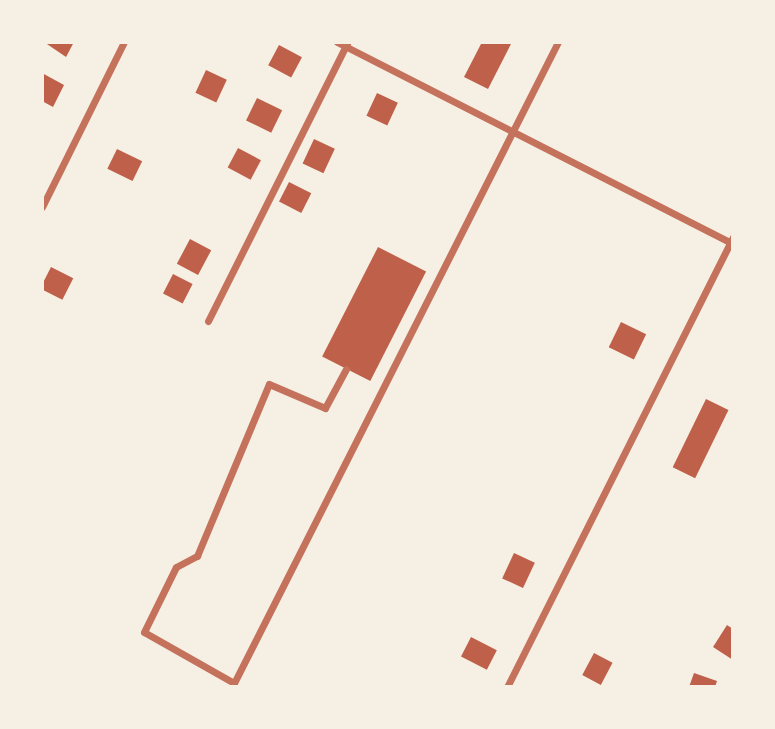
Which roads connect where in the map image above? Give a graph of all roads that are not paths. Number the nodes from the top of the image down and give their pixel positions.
1 (124, 42) edge
2 (558, 42) edge
3 (343, 43) edge
4 (513, 131) junction
5 (42, 207) edge
6 (732, 241) edge
7 (208, 321) dead end
8 (346, 369) dead end
9 (233, 685) edge
10 (507, 687) edge

1 - 5 street
2 - 4 street
3 - 4 street
3 - 7 street
4 - 6 street
4 - 9 street
6 - 10 street
8 - 9 street

